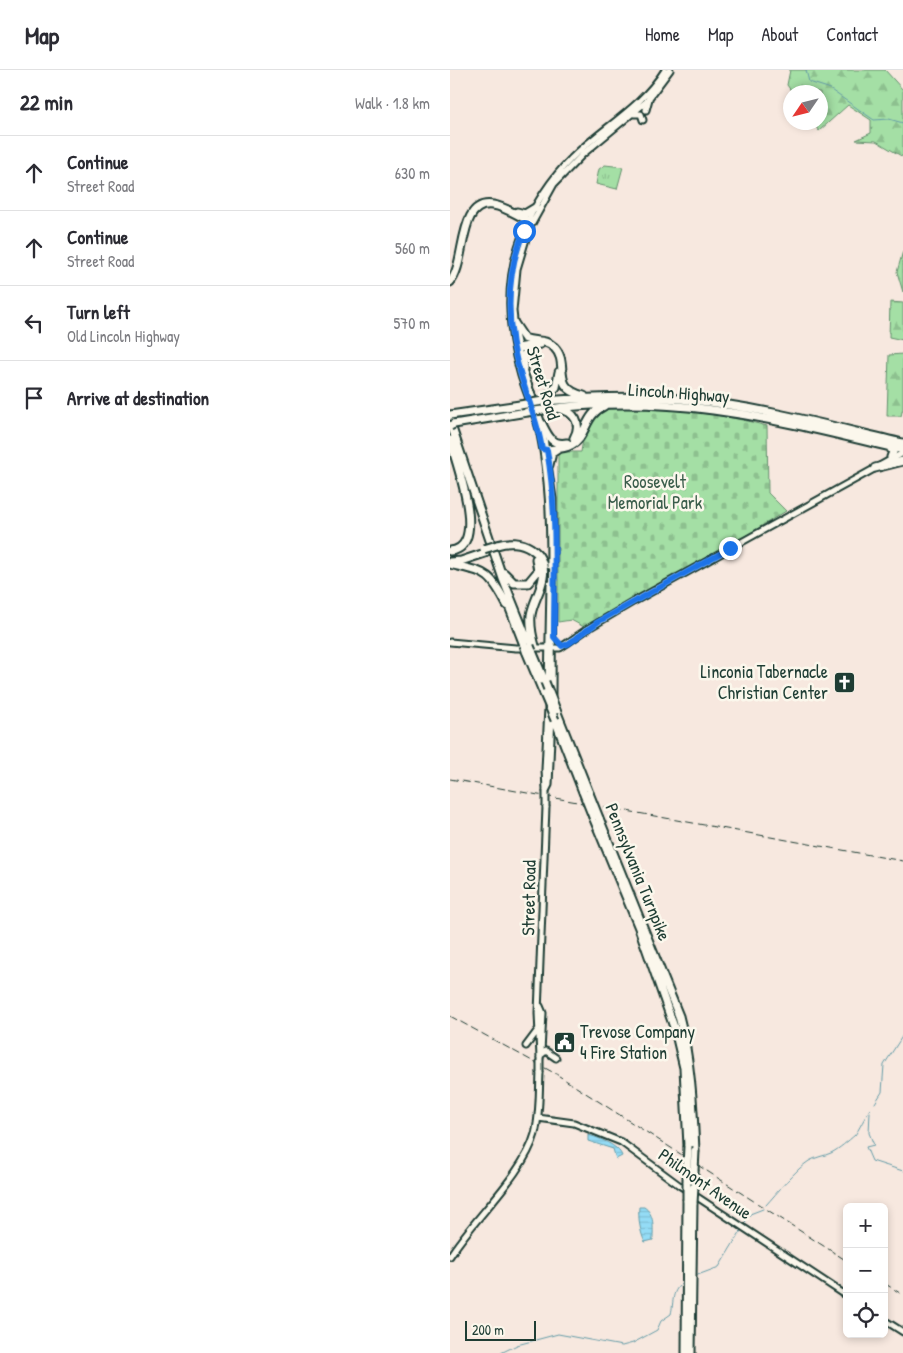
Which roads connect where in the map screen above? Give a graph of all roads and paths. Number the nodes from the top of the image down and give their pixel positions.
1 (666, 70) edge
2 (670, 70) edge
3 (650, 96) junction
4 (646, 110) dead end
5 (631, 116) junction
6 (643, 120) dead end
7 (535, 208) junction
8 (517, 212) junction
9 (530, 220) junction
10 (450, 275) edge
11 (450, 282) edge
12 (514, 323) junction
13 (536, 343) junction
14 (516, 347) junction
15 (523, 369) junction
16 (602, 397) junction
17 (543, 401) junction
18 (612, 404) junction
19 (552, 408) junction
20 (453, 415) edge
21 (453, 424) edge
22 (542, 424) junction
23 (450, 435) edge
24 (450, 440) edge
25 (568, 443) junction
26 (903, 443) edge
27 (889, 446) junction
28 (545, 449) junction
29 (558, 449) junction
30 (903, 451) edge
31 (891, 457) junction
32 (903, 461) edge
33 (549, 464) junction
34 (876, 468) junction
35 (844, 484) junction
36 (496, 546) junction
37 (450, 551) edge
38 (485, 551) junction
39 (450, 558) edge
40 (450, 563) edge
41 (512, 614) junction
42 (554, 637) junction
43 (450, 642) edge
44 (568, 645) junction
45 (532, 649) junction
46 (552, 649) junction
47 (549, 664) junction
48 (547, 694) junction
49 (546, 791) junction
50 (586, 792) junction
51 (540, 1005) junction
52 (538, 1027) junction
53 (526, 1046) dead end
54 (540, 1058) junction
55 (556, 1058) dead end
56 (689, 1089) junction
57 (538, 1118) junction
58 (691, 1169) junction
59 (450, 1256) edge
60 (690, 1291) junction
61 (843, 1293) edge
62 (888, 1323) edge
63 (903, 1332) edge
64 (686, 1353) edge
65 (691, 1353) edge

1 - 7 main road, Street Road
2 - 3 main road, Street Road
3 - 4 main road
3 - 5 main road, Street Road
5 - 6 main road
5 - 9 main road, Street Road
7 - 8 highway
7 - 9 main road, Street Road
8 - 9 highway
8 - 10 highway
9 - 11 highway
9 - 12 main road, Street Road
9 - 14 main road, Street Road
12 - 13 highway
12 - 14 main road, Street Road
13 - 14 highway
13 - 15 highway
13 - 16 highway
13 - 17 highway
14 - 15 main road, Street Road
14 - 28 main road, Street Road
15 - 22 main road, Street Road
16 - 17 highway, Lincoln Highway
16 - 26 highway, Lincoln Highway
17 - 20 highway, Lincoln Highway, bridge
18 - 19 highway, Lincoln Highway
18 - 27 highway, Lincoln Highway
18 - 29 highway
19 - 21 highway, Lincoln Highway, bridge
19 - 25 highway
21 - 36 highway, Pennsylvania Turnpike
22 - 25 highway
22 - 28 main road, Street Road
23 - 41 highway, Pennsylvania Turnpike
24 - 37 highway
25 - 28 highway
27 - 30 highway, Lincoln Highway
27 - 31 highway
28 - 29 highway
28 - 33 main road, Street Road
28 - 46 main road, Street Road
29 - 33 highway
30 - 31 main road
30 - 34 main road
31 - 35 main road
32 - 34 highway
33 - 42 main road, Street Road
34 - 35 main road
35 - 44 main road
36 - 36 highway
36 - 38 highway, bridge
36 - 45 highway, Pennsylvania Turnpike
36 - 45 highway
38 - 39 highway
38 - 40 highway
40 - 41 highway
41 - 45 highway, Pennsylvania Turnpike
42 - 44 main road
42 - 46 main road, Street Road
43 - 45 main road
44 - 46 main road
45 - 46 main road
45 - 47 main road
45 - 48 highway, Pennsylvania Turnpike
45 - 48 highway, bridge
46 - 47 main road, Street Road
46 - 49 main road, Street Road
47 - 49 main road, Street Road
48 - 50 highway, Pennsylvania Turnpike, bridge
48 - 50 highway, Pennsylvania Turnpike, bridge
49 - 51 main road, Street Road, bridge
50 - 56 highway, Pennsylvania Turnpike, bridge
51 - 52 main road, Street Road
51 - 54 main road, Street Road
52 - 53 main road
52 - 54 main road, Street Road
54 - 55 main road
54 - 57 main road, Street Road, bridge
56 - 58 highway, Pennsylvania Turnpike, bridge
56 - 58 highway, Pennsylvania Turnpike, bridge
57 - 59 main road, Street Road
57 - 61 main road, Philmont Avenue
58 - 60 highway, Pennsylvania Turnpike, bridge
60 - 64 highway, Pennsylvania Turnpike
60 - 65 highway, Pennsylvania Turnpike
62 - 63 main road

